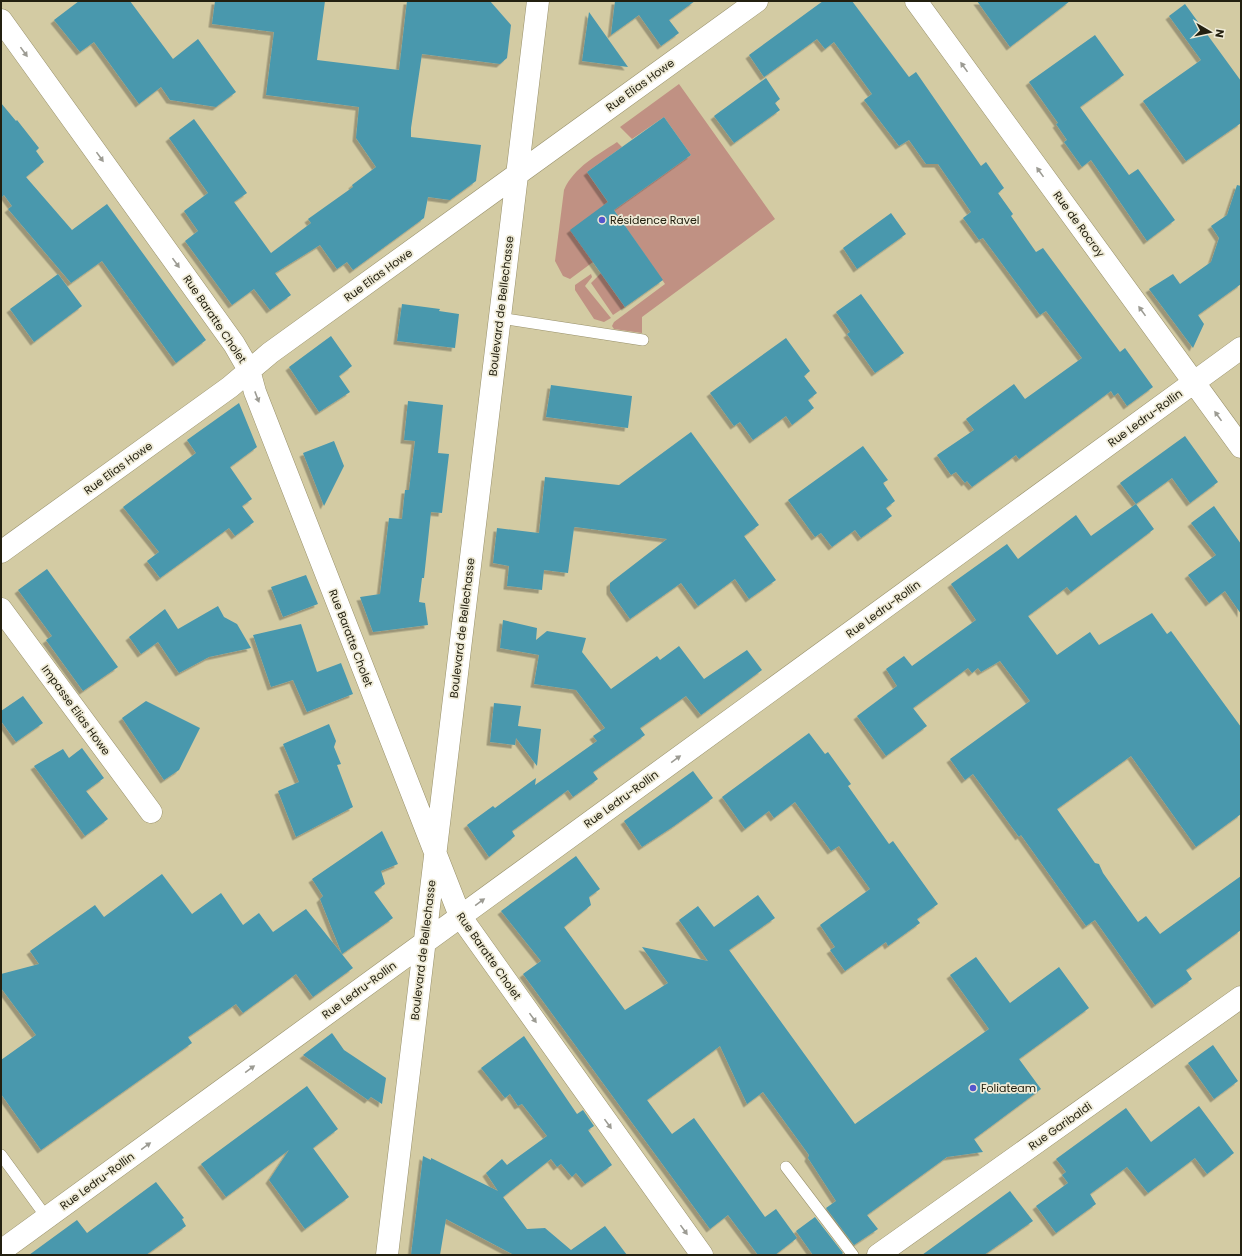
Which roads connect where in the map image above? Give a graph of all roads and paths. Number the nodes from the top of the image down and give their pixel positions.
1 (538, 1) edge
2 (757, 1) edge
3 (916, 1) edge
4 (1, 20) edge
5 (517, 174) junction
6 (500, 318) junction
7 (643, 340) dead end
8 (1241, 348) edge
9 (249, 370) junction
10 (1194, 382) junction
11 (1241, 447) edge
12 (1, 552) edge
13 (1, 609) edge
14 (150, 812) dead end
15 (434, 854) junction
16 (460, 916) junction
17 (424, 942) junction
18 (1241, 997) edge
19 (1, 1155) edge
20 (786, 1167) dead end
21 (46, 1218) junction
22 (1, 1252) edge
23 (387, 1255) edge
24 (702, 1255) edge
25 (853, 1255) edge
26 (878, 1255) edge

1 - 5 street, Boulevard de Bellechasse
2 - 5 street, Rue Elias Howe
10 -> 3 street, Rue de Rocroy
4 -> 9 street, Rue Baratte Cholet
5 - 6 street, Boulevard de Bellechasse
5 - 9 street, Rue Elias Howe
6 - 7 lane
6 - 15 street, Boulevard de Bellechasse
8 - 10 street, Rue Ledru-Rollin
9 - 12 street, Rue Elias Howe
9 -> 15 street, Rue Baratte Cholet
11 -> 10 street, Rue de Rocroy
16 -> 10 street, Rue Ledru-Rollin
13 - 14 street, Impasse Elias Howe
15 - 16 street, Rue Baratte Cholet
15 - 17 street, Boulevard de Bellechasse
16 - 17 street, Rue Ledru-Rollin
16 -> 24 street, Rue Baratte Cholet
21 -> 17 street, Rue Ledru-Rollin
17 - 23 street, Boulevard de Bellechasse
18 - 26 street, Rue Garibaldi
19 - 21 lane
20 - 25 lane
21 - 22 street, Rue Ledru-Rollin

